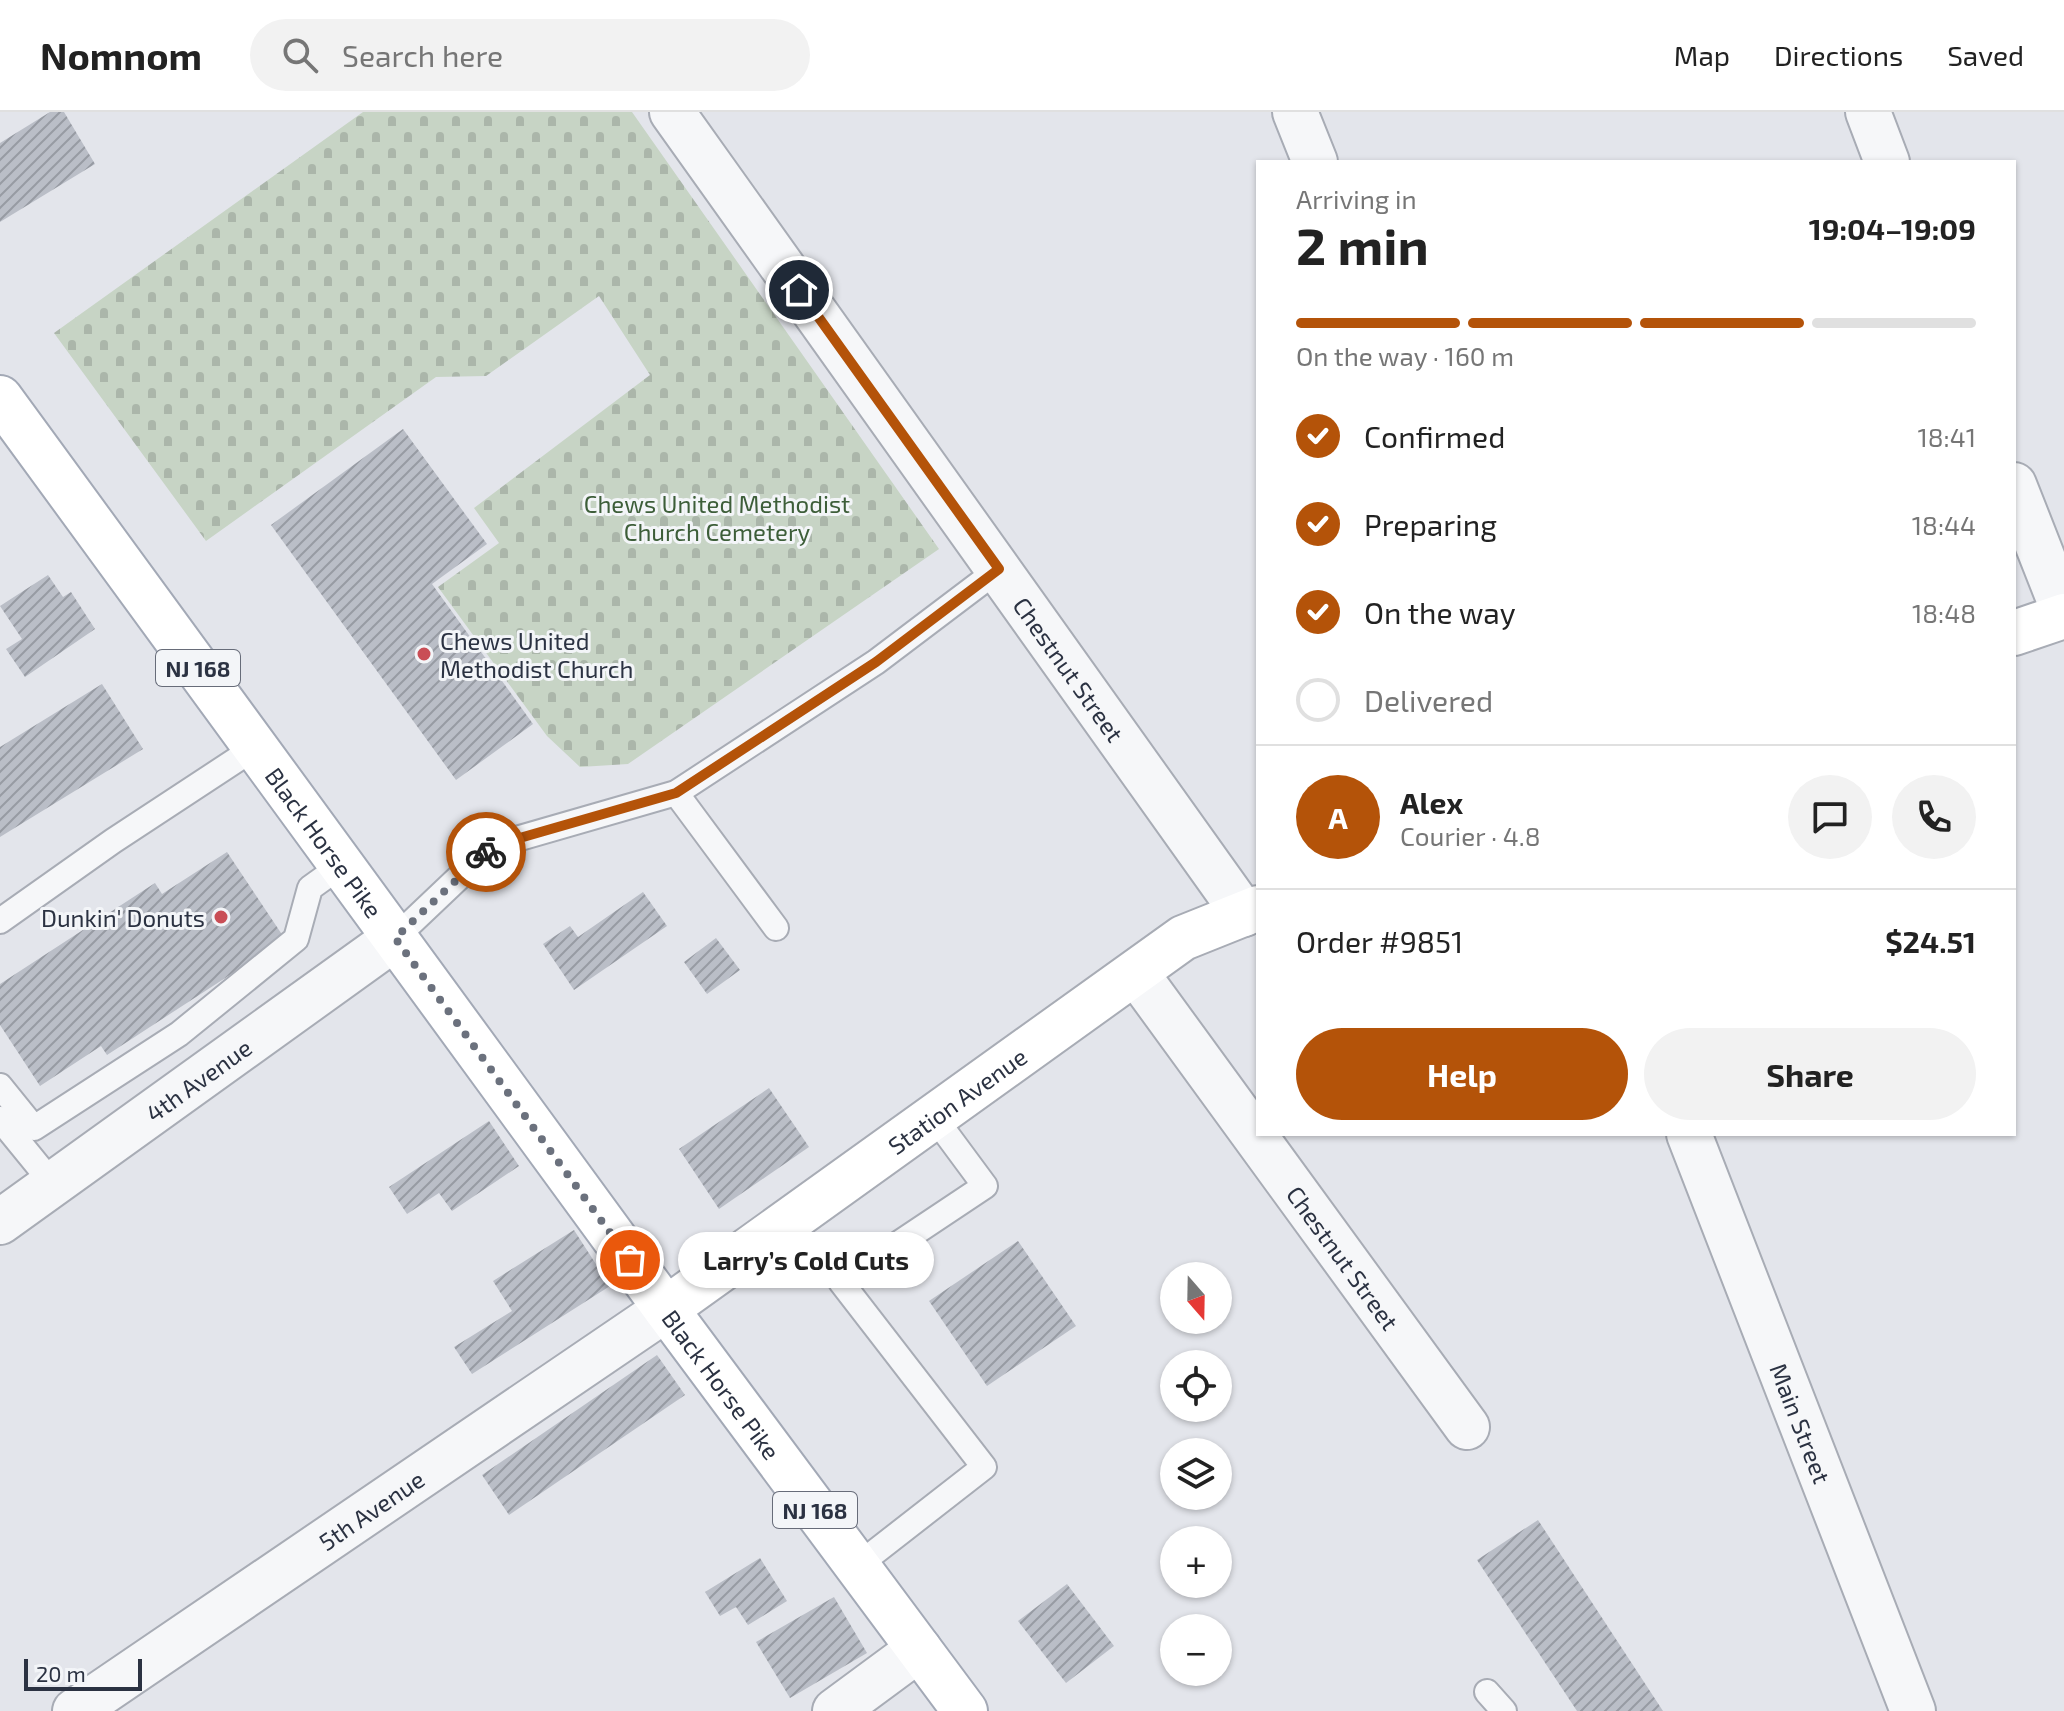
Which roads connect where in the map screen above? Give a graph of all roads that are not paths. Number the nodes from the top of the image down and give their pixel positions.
1 (672, 112) edge
2 (1295, 112) edge
3 (1868, 112) edge
4 (1314, 160) edge
5 (1886, 160) edge
6 (0, 398) edge
7 (2016, 490) edge
8 (999, 569) junction
9 (2064, 614) edge
10 (2016, 632) edge
11 (256, 747) junction
12 (676, 793) junction
13 (342, 865) junction
14 (1251, 911) edge
15 (0, 921) edge
16 (776, 928) dead end
17 (395, 938) junction
18 (1136, 973) junction
19 (2, 1093) edge
20 (934, 1117) junction
21 (0, 1119) edge
22 (1690, 1136) edge
23 (53, 1184) junction
24 (0, 1222) edge
25 (666, 1309) junction
26 (1467, 1427) dead end
27 (857, 1566) junction
28 (919, 1649) junction
29 (1487, 1692) dead end
30 (75, 1711) edge
31 (835, 1711) edge
32 (965, 1711) edge
33 (1504, 1711) edge
34 (1913, 1711) edge

1 - 8 street, Chestnut Street
2 - 4 street
3 - 5 street
6 - 11 main road, Black Horse Pike / NJ 168
7 - 9 street
8 - 12 lane
8 - 14 street, Chestnut Street
9 - 10 main road
11 - 13 main road, Black Horse Pike / NJ 168
11 - 15 lane
12 - 16 lane
12 - 17 lane
13 - 17 main road, Black Horse Pike / NJ 168
13 - 19 lane
14 - 18 main road, Station Avenue
17 - 23 street, 4th Avenue
17 - 25 main road, Black Horse Pike / NJ 168
18 - 20 main road, Station Avenue
18 - 26 street, Chestnut Street
20 - 25 main road, Station Avenue
20 - 27 lane
21 - 23 lane
22 - 34 street, Main Street
23 - 24 street, 4th Avenue
25 - 27 main road, Black Horse Pike / NJ 168
25 - 30 street, 5th Avenue
27 - 28 main road, Black Horse Pike / NJ 168
28 - 31 street
28 - 32 main road, Black Horse Pike / NJ 168
29 - 33 lane

